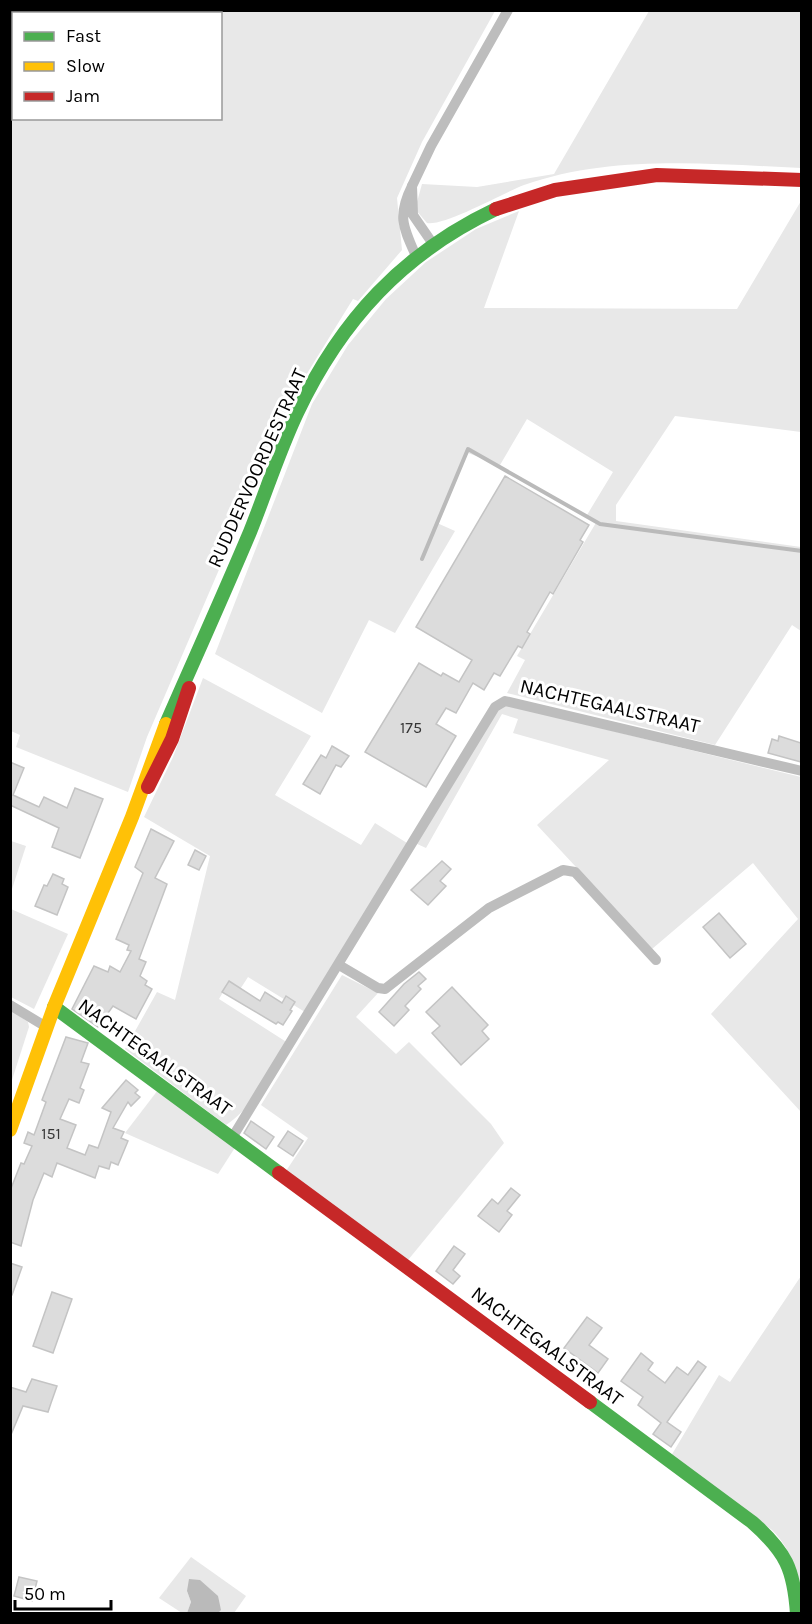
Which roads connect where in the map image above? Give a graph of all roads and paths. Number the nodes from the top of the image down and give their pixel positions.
1 (508, 10) edge
2 (801, 180) edge
3 (412, 186) junction
4 (433, 244) junction
5 (416, 256) junction
6 (801, 771) edge
7 (656, 960) dead end
8 (339, 965) junction
9 (10, 1005) edge
10 (54, 1007) junction
11 (48, 1028) junction
12 (10, 1130) edge
13 (232, 1138) junction
14 (797, 1614) edge

1 - 3 street
2 - 4 street, RUDDERVOORDESTRAAT
3 - 4 street
3 - 5 street
4 - 5 street, RUDDERVOORDESTRAAT
5 - 10 street, RUDDERVOORDESTRAAT
6 - 8 street, NACHTEGAALSTRAAT
7 - 8 street
8 - 13 street, NACHTEGAALSTRAAT
9 - 11 street
10 - 11 street, RUDDERVOORDESTRAAT
10 - 13 street, NACHTEGAALSTRAAT
11 - 12 street, RUDDERVOORDESTRAAT
13 - 14 street, NACHTEGAALSTRAAT

